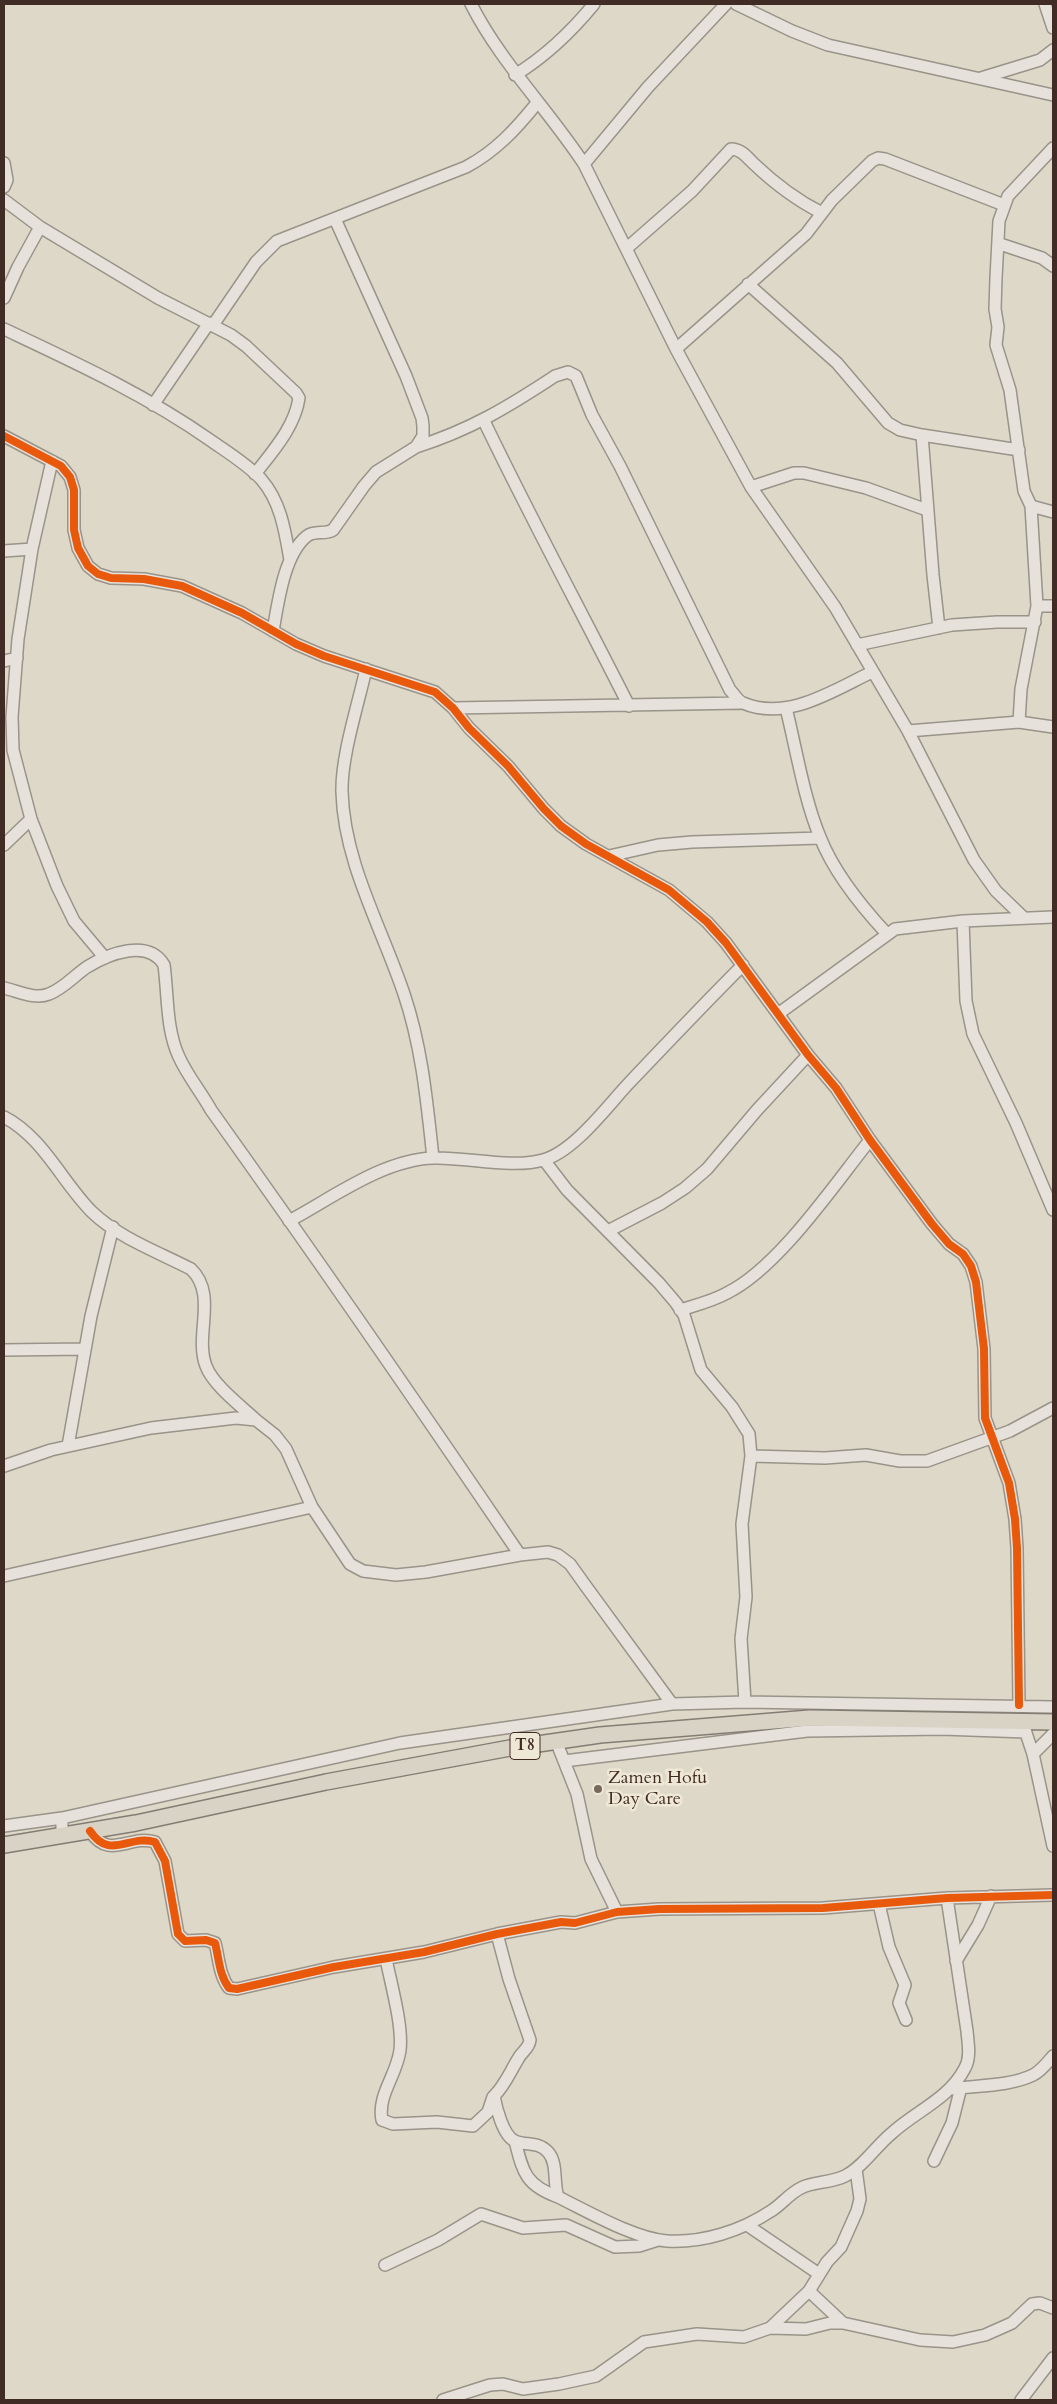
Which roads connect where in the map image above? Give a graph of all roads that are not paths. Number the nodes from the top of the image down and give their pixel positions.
1 (471, 4) edge
2 (594, 4) edge
3 (726, 4) edge
4 (736, 4) edge
5 (1045, 4) edge
6 (1053, 28) edge
7 (1053, 50) edge
8 (515, 75) junction
9 (980, 78) junction
10 (1053, 95) edge
11 (537, 103) junction
12 (1053, 148) edge
13 (4, 163) edge
14 (584, 164) junction
15 (4, 187) edge
16 (4, 200) edge
17 (1004, 205) junction
18 (822, 213) junction
19 (335, 218) junction
20 (40, 227) junction
21 (1000, 244) junction
22 (627, 248) junction
23 (1053, 266) edge
24 (748, 284) junction
25 (4, 298) edge
26 (211, 324) junction
27 (4, 329) edge
28 (676, 349) junction
29 (153, 405) junction
30 (484, 421) junction
31 (922, 435) junction
32 (4, 436) edge
33 (416, 447) junction
34 (1019, 450) junction
35 (52, 461) junction
36 (255, 474) junction
37 (751, 487) junction
38 (1031, 506) junction
39 (927, 510) junction
40 (1053, 512) edge
41 (32, 549) junction
42 (4, 551) edge
43 (290, 560) junction
44 (1038, 606) junction
45 (1053, 606) edge
46 (1034, 622) junction
47 (939, 628) junction
48 (273, 631) junction
49 (857, 645) junction
50 (17, 658) junction
51 (4, 661) edge
52 (366, 669) junction
53 (872, 672) junction
54 (742, 703) junction
55 (628, 706) junction
56 (453, 708) junction
57 (786, 708) junction
58 (1019, 722) junction
59 (1053, 727) edge
60 (908, 732) junction
61 (31, 819) junction
62 (820, 838) junction
63 (4, 845) edge
64 (609, 856) junction
65 (1053, 917) edge
66 (1024, 918) junction
67 (962, 921) junction
68 (887, 934) junction
69 (105, 958) junction
70 (743, 965) junction
71 (4, 988) edge
72 (778, 1014) junction
73 (808, 1055) junction
74 (4, 1117) edge
75 (870, 1140) junction
76 (433, 1158) junction
77 (544, 1160) junction
78 (1053, 1210) edge
79 (289, 1221) junction
80 (113, 1227) junction
81 (608, 1231) junction
82 (680, 1310) junction
83 (86, 1349) junction
84 (4, 1350) edge
85 (1053, 1408) edge
86 (256, 1420) junction
87 (992, 1439) junction
88 (68, 1446) junction
89 (751, 1456) junction
90 (4, 1466) edge
91 (312, 1507) junction
92 (520, 1555) junction
93 (4, 1576) edge
94 (745, 1702) junction
95 (672, 1704) junction
96 (1019, 1705) junction
97 (1053, 1707) edge
98 (1053, 1722) edge
99 (1024, 1726) junction
100 (1053, 1734) edge
101 (556, 1741) junction
102 (1034, 1754) junction
103 (564, 1761) junction
104 (62, 1818) junction
105 (4, 1826) edge
106 (90, 1831) junction
107 (62, 1836) junction
108 (4, 1845) edge
109 (1053, 1846) edge
110 (1051, 1891) edge
111 (991, 1896) junction
112 (946, 1898) junction
113 (879, 1904) junction
114 (617, 1912) junction
115 (497, 1934) junction
116 (386, 1958) junction
117 (956, 1961) junction
118 (906, 2020) dead end
119 (1053, 2056) edge
120 (955, 2088) junction
121 (494, 2096) junction
122 (514, 2141) junction
123 (934, 2161) dead end
124 (856, 2170) junction
125 (558, 2197) junction
126 (747, 2225) junction
127 (659, 2240) junction
128 (385, 2265) dead end
129 (819, 2274) junction
130 (809, 2291) junction
131 (1053, 2308) edge
132 (843, 2324) junction
133 (770, 2328) junction
134 (1053, 2358) edge
135 (443, 2400) edge
136 (1021, 2400) edge

1 - 8 street
2 - 8 street
3 - 14 street
4 - 9 street
5 - 6 street
7 - 9 street
8 - 11 street
9 - 10 street
11 - 14 street
11 - 19 street
12 - 17 street
13 - 15 street
14 - 22 street
16 - 20 street
17 - 18 street
17 - 21 street
18 - 22 street
18 - 24 street
19 - 26 street
19 - 33 street
20 - 25 street
20 - 26 street
21 - 23 street
21 - 34 street
22 - 28 street
24 - 28 street
24 - 31 street
26 - 29 street
26 - 36 street
27 - 29 street
28 - 37 street
29 - 36 street
30 - 33 street
30 - 54 street
30 - 55 street
31 - 34 street
31 - 39 street
32 - 35 street
33 - 43 street
34 - 38 street
35 - 41 street
35 - 48 street
36 - 43 street
37 - 39 street
37 - 49 street
38 - 40 street
38 - 44 street
39 - 47 street
41 - 42 street
41 - 50 street
43 - 48 street
44 - 45 street
44 - 46 street
46 - 47 street
46 - 58 street
47 - 49 street
48 - 52 street
49 - 53 street
50 - 51 street
50 - 61 street
52 - 56 street
52 - 76 street
53 - 57 street
53 - 60 street
54 - 55 street
54 - 57 street
55 - 56 street
56 - 64 street
57 - 62 street
58 - 59 street
58 - 60 street
60 - 66 street
61 - 63 street
61 - 69 street
62 - 64 street
62 - 68 street
64 - 70 street
65 - 66 street
66 - 67 street
67 - 68 street
67 - 78 street
68 - 72 street
69 - 71 street
69 - 79 street
70 - 72 street
70 - 77 street
72 - 73 street
73 - 75 street
73 - 81 street
74 - 80 street
75 - 82 street
75 - 87 street
76 - 77 street
76 - 79 street
77 - 81 street
79 - 92 street
80 - 83 street
80 - 86 street
81 - 82 street
82 - 89 street
83 - 84 street
83 - 88 street
85 - 87 street
86 - 88 street
86 - 91 street
87 - 89 street
87 - 96 street
88 - 90 street
89 - 94 street
91 - 92 street
91 - 93 street
92 - 95 street
94 - 95 street
94 - 96 street
95 - 104 street
96 - 97 street
98 - 99 main road, T8
99 - 101 main road, T8
99 - 102 street
99 - 103 street
100 - 102 street
101 - 103 street
101 - 106 main road, T8
102 - 109 street
103 - 114 street
104 - 105 street
104 - 107 street
106 - 107 main road, T8
106 - 116 street
107 - 108 main road, T8
110 - 111 street
111 - 112 street
111 - 117 street
112 - 113 street
112 - 117 street
113 - 114 street
113 - 118 street
114 - 115 street
115 - 116 street
115 - 121 street
116 - 121 street
117 - 120 street
119 - 120 street
120 - 123 street
120 - 124 street
121 - 122 street
122 - 125 street
122 - 125 street
124 - 126 street
124 - 129 street
125 - 127 street
126 - 127 street
126 - 129 street
127 - 128 street
129 - 130 street
130 - 132 street
130 - 133 street
131 - 132 street
132 - 133 street
133 - 135 street
134 - 136 street

